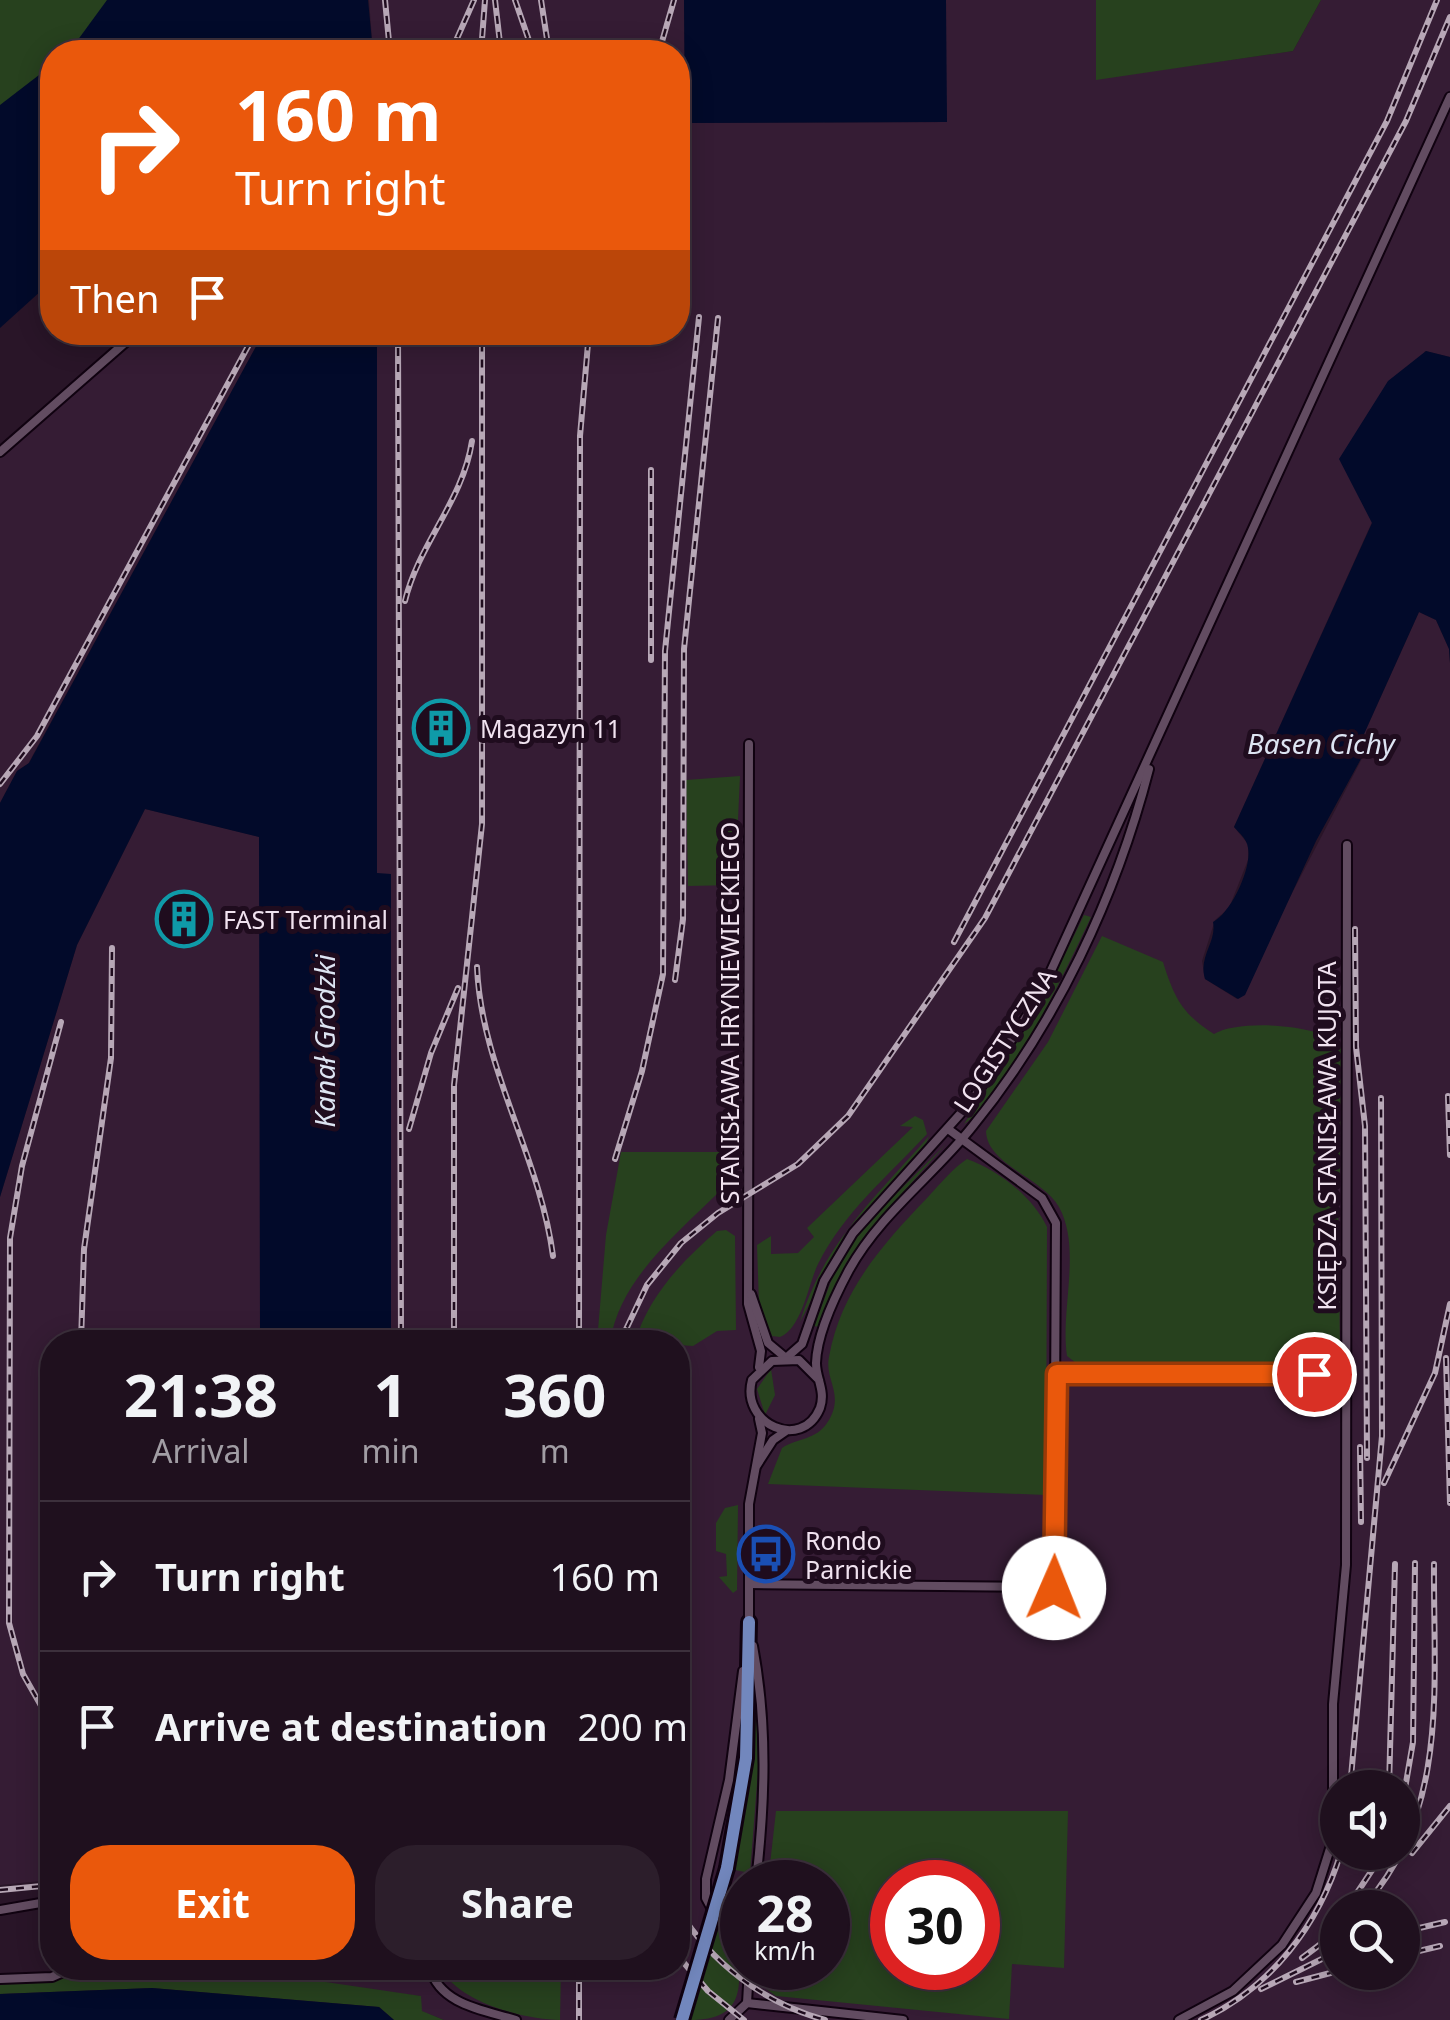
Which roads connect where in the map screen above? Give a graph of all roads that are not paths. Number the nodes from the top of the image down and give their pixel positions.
1 (1450, 97) edge
2 (122, 345) edge
3 (0, 452) edge
4 (749, 744) dead end
5 (1156, 746) junction
6 (1347, 845) dead end
7 (948, 1130) junction
8 (962, 1140) junction
9 (749, 1282) junction
10 (786, 1358) junction
11 (758, 1371) junction
12 (1346, 1373) junction
13 (1057, 1374) junction
14 (819, 1380) junction
15 (758, 1417) junction
16 (790, 1430) junction
17 (752, 1479) junction
18 (749, 1584) junction
19 (749, 1622) junction
20 (757, 1860) edge
21 (40, 1903) edge
22 (0, 1910) edge
23 (720, 1916) edge
24 (40, 1977) edge
25 (0, 1979) edge
26 (435, 1980) edge
27 (748, 1990) edge
28 (747, 2003) junction
29 (516, 2020) edge
30 (682, 2020) edge
31 (729, 2020) edge
32 (903, 2020) edge
33 (1179, 2020) edge

1 - 5 street, LOGISTYCZNA
2 - 3 street
4 - 9 street, STANISŁAWA HRYNIEWIECKIEGO
5 - 7 street, LOGISTYCZNA
5 - 8 street, LOGISTYCZNA
6 - 12 street, KSIĘDZA STANISŁAWA KUJOTA
7 - 8 street
7 - 10 street, LOGISTYCZNA
8 - 13 street
8 - 14 street, LOGISTYCZNA
9 - 10 street, STANISŁAWA HRYNIEWIECKIEGO
9 - 11 street, STANISŁAWA HRYNIEWIECKIEGO
10 - 11 street
10 - 14 street
11 - 15 street
12 - 13 street
12 - 33 street, KSIĘDZA STANISŁAWA KUJOTA
13 - 18 street
14 - 16 street
15 - 16 street
15 - 17 street
16 - 17 street
17 - 18 street
18 - 19 street
19 - 20 street
19 - 23 street
19 - 30 main road, bridge
21 - 22 street
24 - 25 street
26 - 29 street
27 - 28 street
28 - 31 street
28 - 32 street

